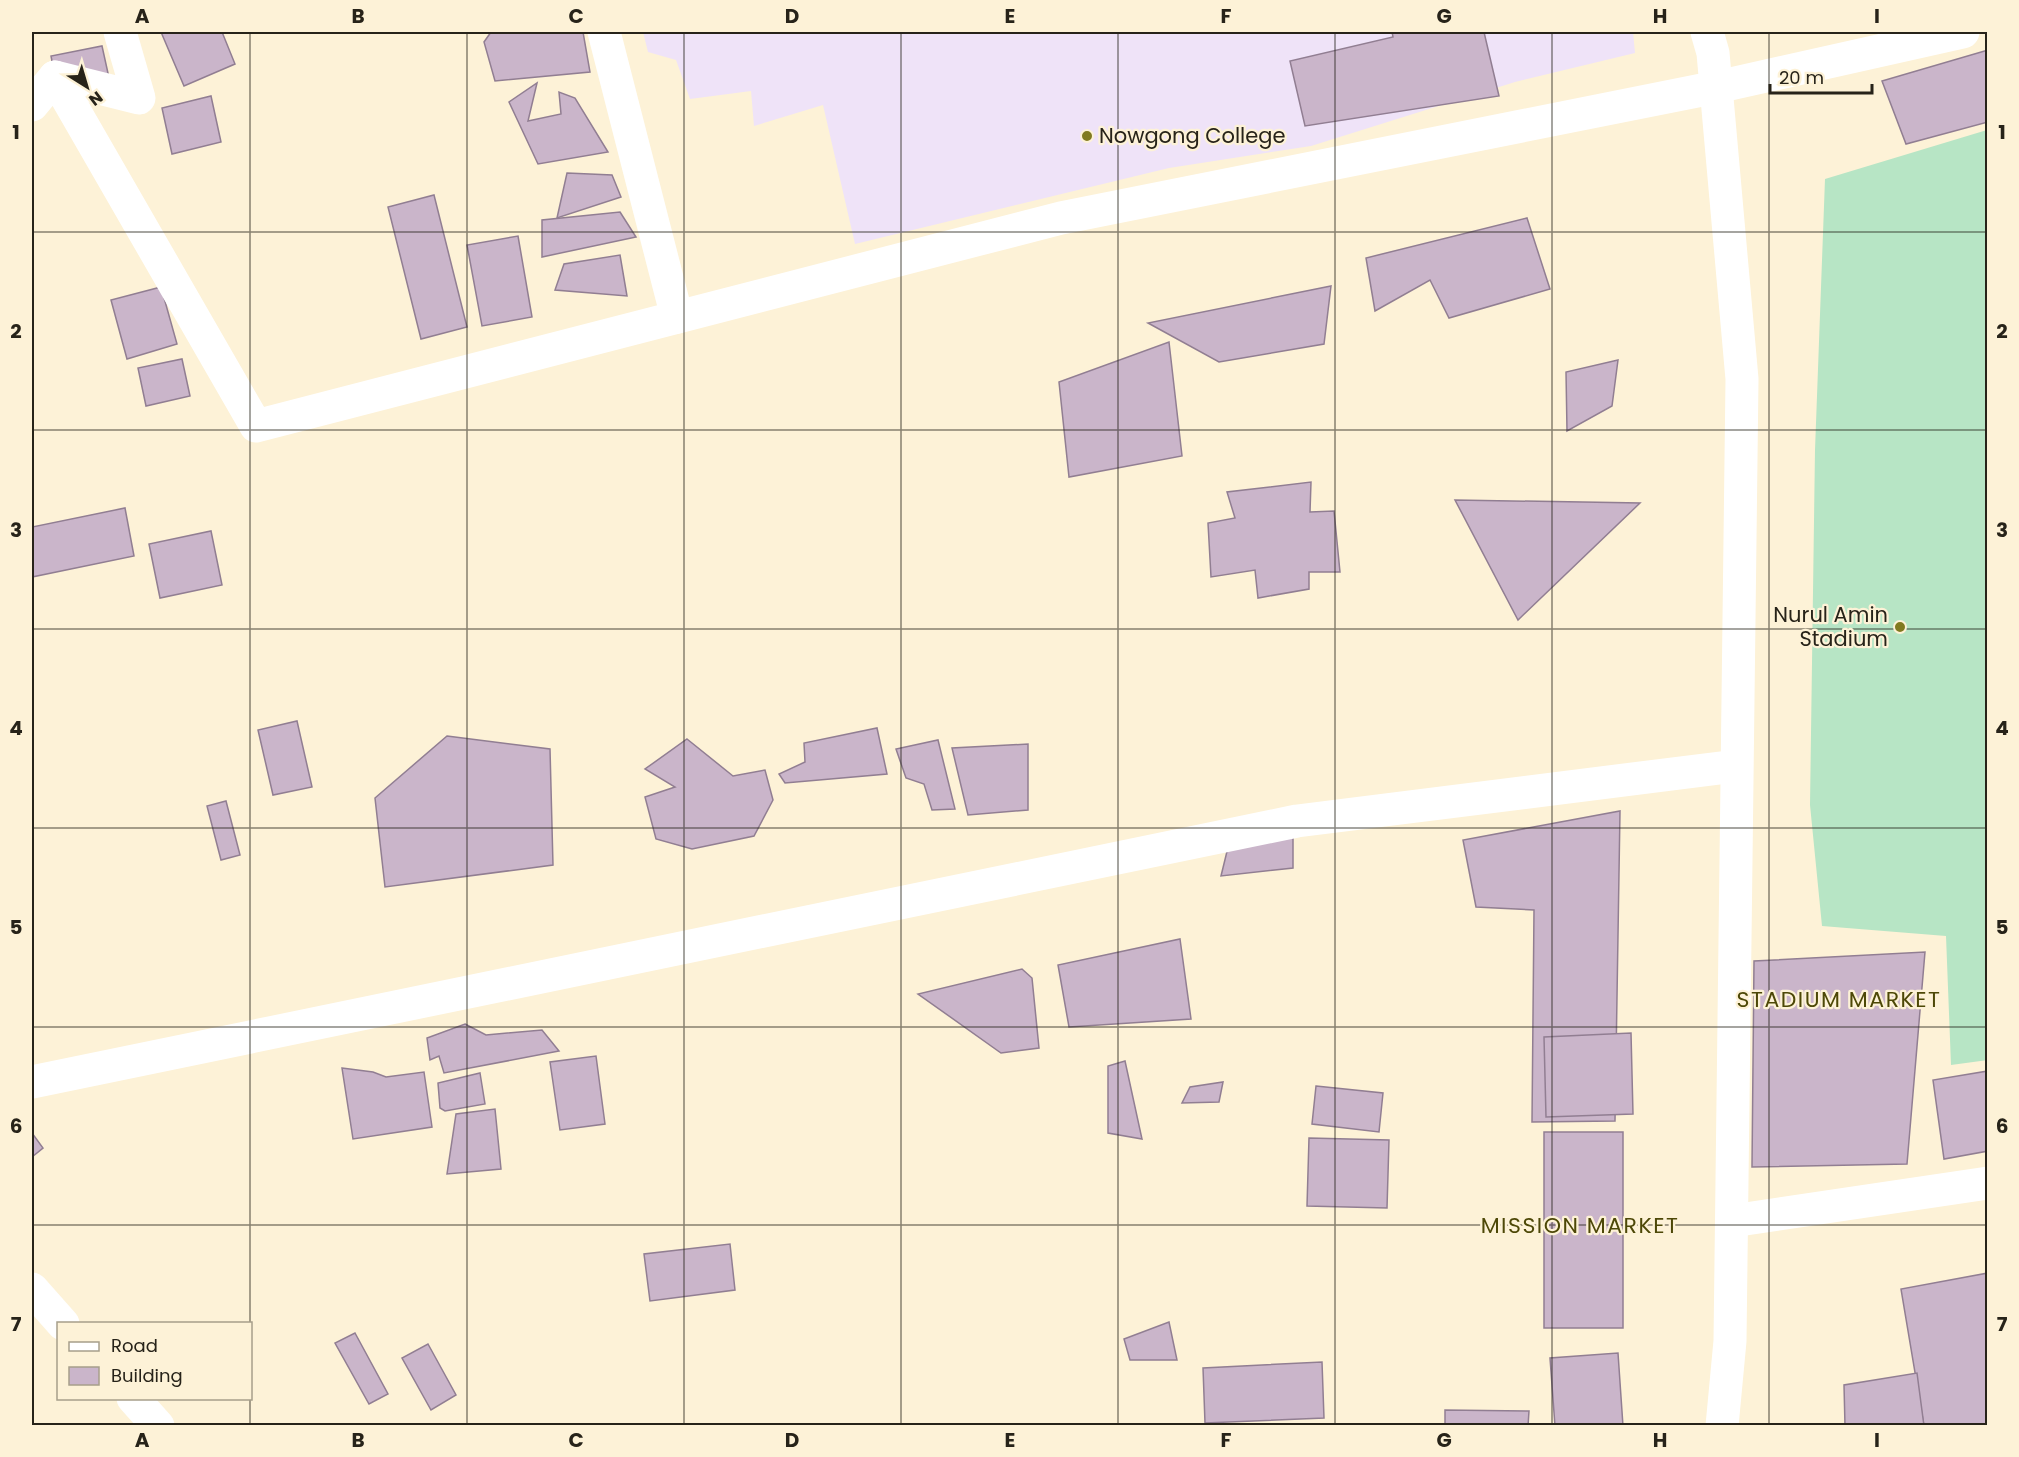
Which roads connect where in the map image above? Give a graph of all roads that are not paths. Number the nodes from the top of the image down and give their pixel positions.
1 (120, 32) edge
2 (604, 32) edge
3 (1707, 32) edge
4 (1963, 32) edge
5 (55, 77) junction
6 (1717, 87) junction
7 (32, 105) edge
8 (677, 317) junction
9 (1736, 766) junction
10 (32, 1082) edge
11 (1988, 1183) edge
12 (1732, 1221) junction
13 (32, 1289) edge
14 (62, 1322) edge
15 (135, 1400) edge
16 (158, 1425) edge
17 (1722, 1425) edge

1 - 5 street
2 - 8 street
3 - 6 street
4 - 6 street
5 - 7 street
5 - 8 street
6 - 8 street
6 - 9 street
9 - 10 street
9 - 12 street
11 - 12 street
12 - 17 street
13 - 14 street
15 - 16 street

